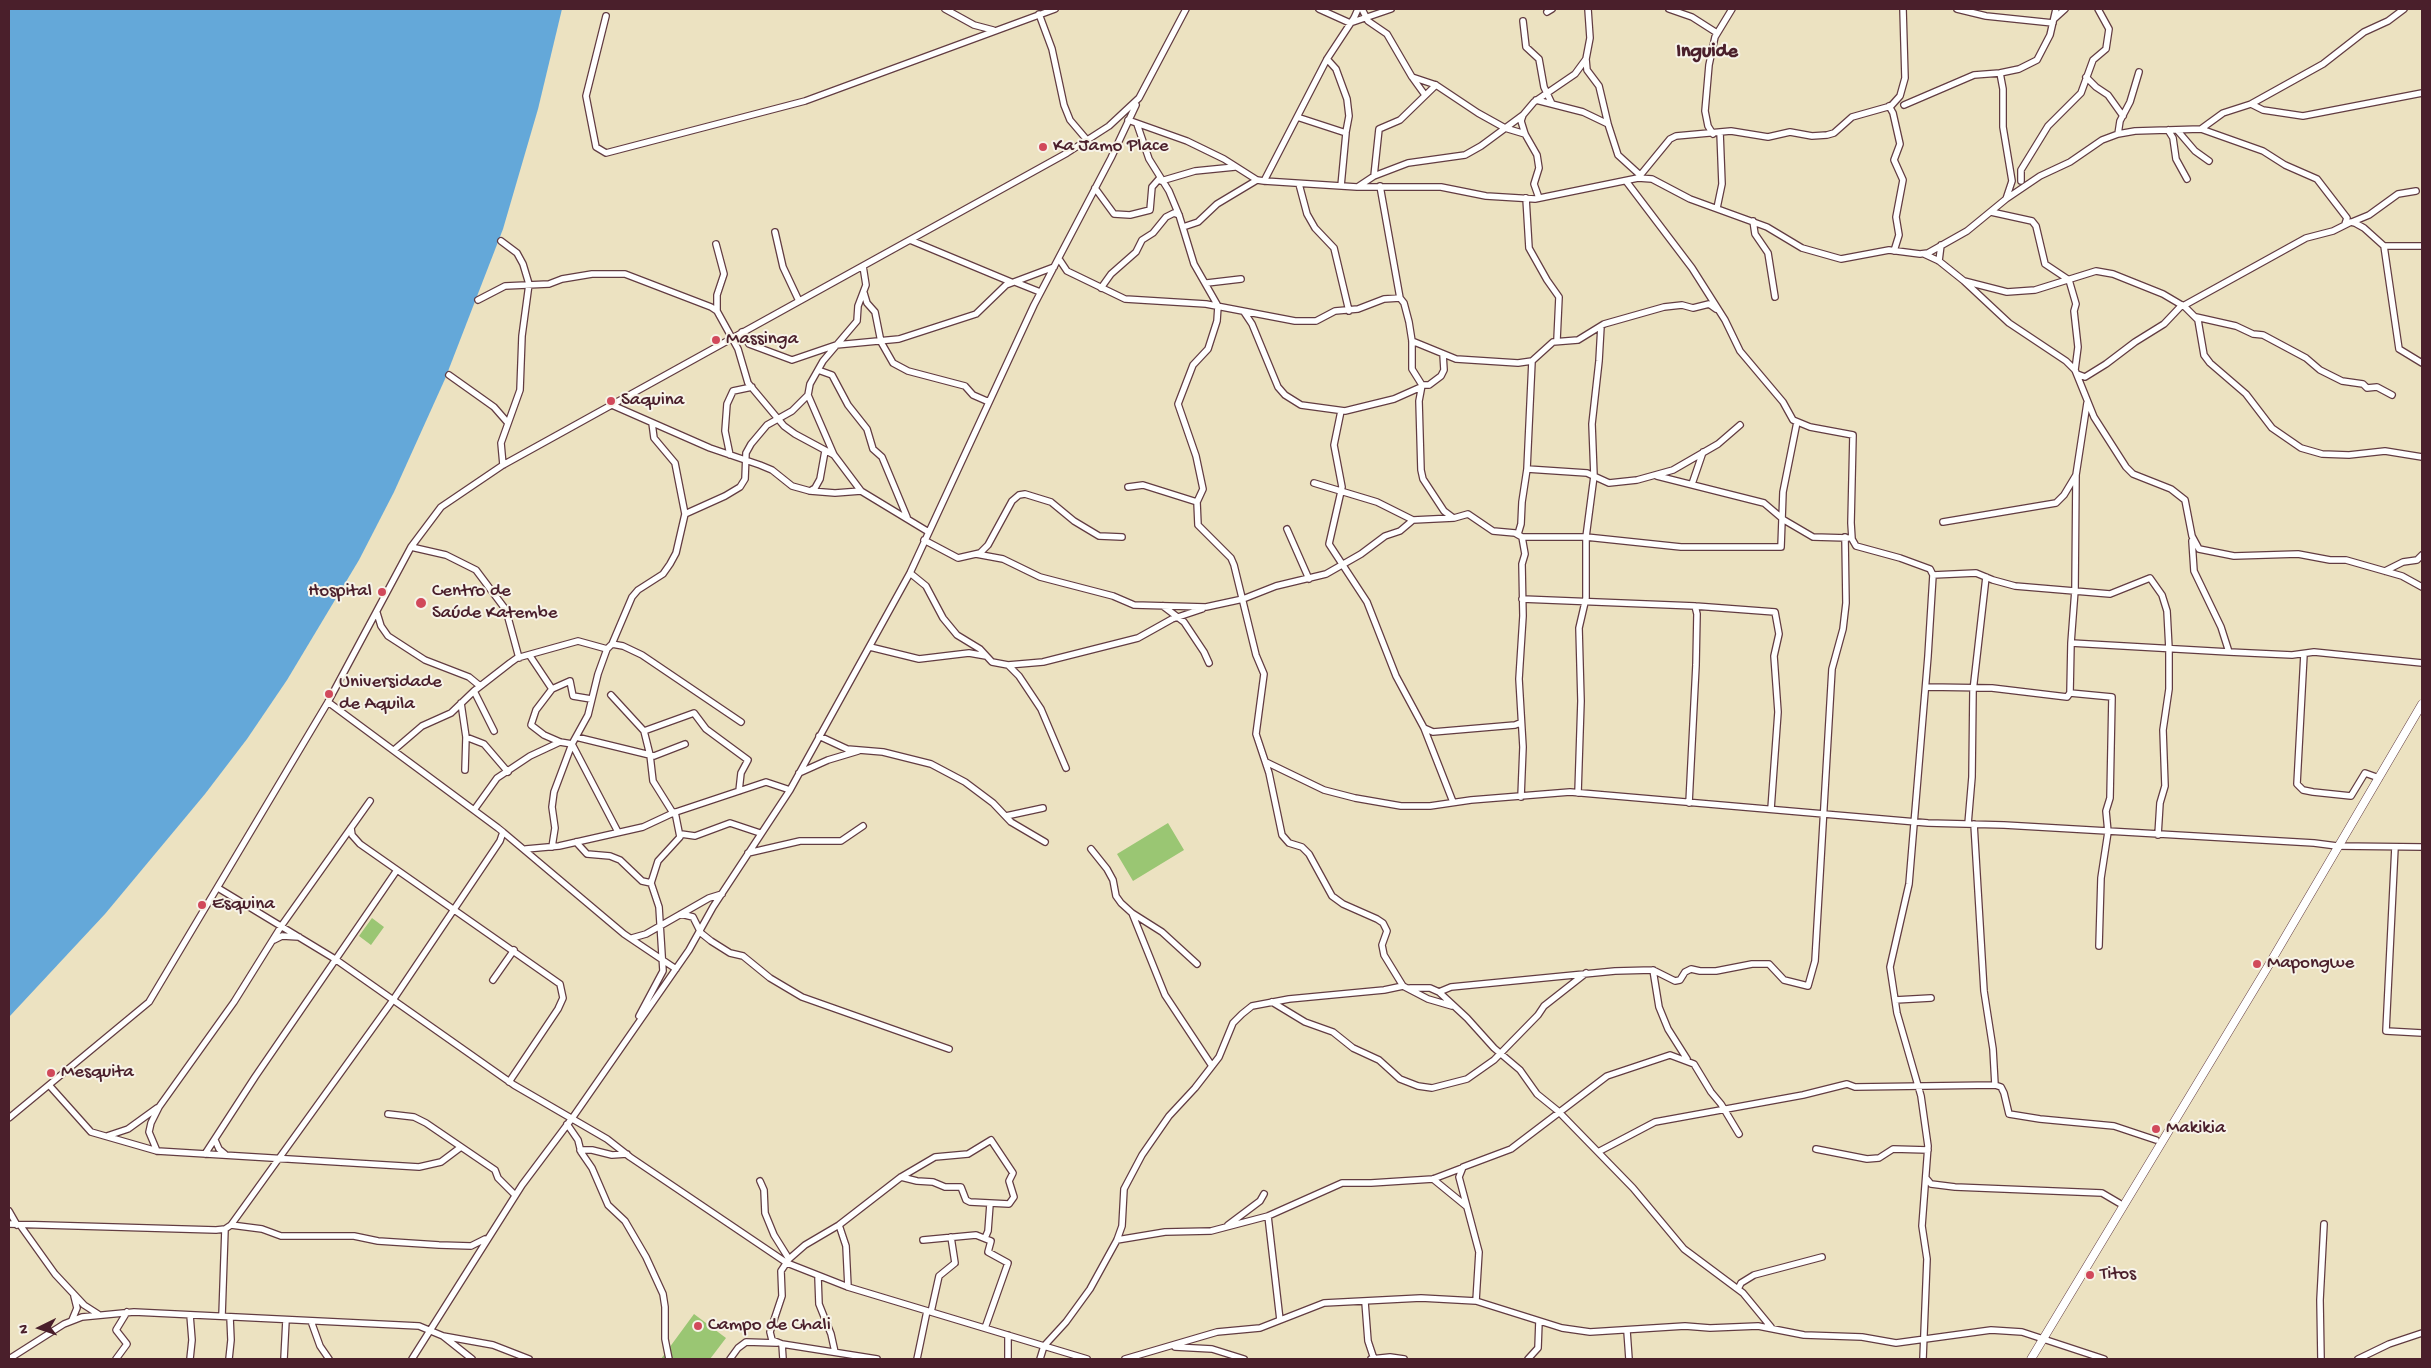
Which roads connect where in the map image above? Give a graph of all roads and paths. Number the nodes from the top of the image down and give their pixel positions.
1 (946, 9) edge
2 (1055, 9) edge
3 (1186, 9) edge
4 (1319, 9) edge
5 (1358, 9) edge
6 (1362, 9) edge
7 (1391, 9) edge
8 (1588, 9) edge
9 (1669, 9) edge
10 (1732, 9) edge
11 (1901, 9) edge
12 (1957, 9) edge
13 (2056, 9) edge
14 (2065, 9) edge
15 (2098, 9) edge
16 (2405, 9) edge
17 (1039, 14) junction
18 (606, 16) dead end
19 (1366, 18) junction
20 (1523, 21) dead end
21 (2054, 21) junction
22 (1350, 23) junction
23 (993, 30) junction
24 (1717, 33) junction
25 (1327, 59) junction
26 (1586, 59) junction
27 (2139, 72) dead end
28 (2000, 73) junction
29 (2086, 76) junction
30 (1412, 77) junction
31 (1436, 85) junction
32 (1548, 92) junction
33 (2422, 93) edge
34 (1425, 95) junction
35 (1139, 98) junction
36 (1536, 100) junction
37 (1552, 104) junction
38 (2250, 104) junction
39 (1904, 105) dead end
40 (1889, 106) junction
41 (1523, 115) junction
42 (2123, 116) junction
43 (1297, 117) junction
44 (1128, 120) junction
45 (1136, 124) junction
46 (1608, 124) junction
47 (1505, 128) junction
48 (2202, 129) junction
49 (2168, 130) junction
50 (2177, 130) junction
51 (1346, 132) junction
52 (1720, 132) junction
53 (1526, 134) junction
54 (1713, 134) junction
55 (2118, 134) junction
56 (1087, 140) junction
57 (2209, 161) dead end
58 (1235, 168) junction
59 (2011, 175) junction
60 (1374, 176) junction
61 (1639, 177) junction
62 (2036, 179) junction
63 (2187, 179) dead end
64 (1160, 180) junction
65 (1260, 180) junction
66 (1626, 181) junction
67 (2021, 181) junction
68 (1299, 184) junction
69 (1341, 186) junction
70 (1380, 186) junction
71 (1357, 187) junction
72 (1095, 188) junction
73 (2416, 191) dead end
74 (1526, 198) junction
75 (1539, 198) junction
76 (2006, 199) junction
77 (1717, 208) junction
78 (1990, 212) junction
79 (1179, 215) junction
80 (1753, 221) junction
81 (2348, 221) junction
82 (1183, 228) junction
83 (775, 232) dead end
84 (910, 240) junction
85 (501, 242) dead end
86 (716, 244) dead end
87 (1941, 245) junction
88 (2384, 246) junction
89 (2422, 246) edge
90 (1894, 251) junction
91 (1924, 254) junction
92 (1059, 259) junction
93 (1939, 261) junction
94 (863, 266) junction
95 (1054, 267) junction
96 (1240, 279) dead end
97 (2069, 280) junction
98 (1964, 281) junction
99 (1013, 282) junction
100 (1207, 283) junction
101 (529, 284) junction
102 (1101, 288) junction
103 (1033, 289) junction
104 (1040, 292) junction
105 (864, 293) junction
106 (1213, 296) junction
107 (1775, 297) dead end
108 (1400, 298) junction
109 (478, 300) dead end
110 (799, 300) junction
111 (1206, 304) junction
112 (1034, 305) junction
113 (1218, 306) junction
114 (2183, 306) junction
115 (717, 311) junction
116 (1348, 311) junction
117 (1244, 312) junction
118 (1719, 312) junction
119 (1256, 314) junction
120 (2196, 318) junction
121 (1252, 324) junction
122 (1601, 326) junction
123 (742, 332) junction
124 (732, 337) junction
125 (1557, 340) junction
126 (1412, 341) junction
127 (882, 342) junction
128 (836, 345) junction
129 (1443, 354) junction
130 (1532, 361) junction
131 (2422, 363) edge
132 (818, 370) junction
133 (2076, 372) junction
134 (449, 375) dead end
135 (1422, 386) junction
136 (752, 387) junction
137 (808, 395) junction
138 (2392, 395) dead end
139 (2088, 401) junction
140 (989, 402) junction
141 (612, 405) junction
142 (1341, 412) junction
143 (778, 417) junction
144 (652, 422) junction
145 (1797, 422) junction
146 (508, 423) junction
147 (1740, 426) dead end
148 (825, 451) junction
149 (1703, 452) junction
150 (730, 455) junction
151 (834, 455) junction
152 (2422, 456) edge
153 (746, 461) junction
154 (502, 465) junction
155 (1527, 469) junction
156 (2076, 475) junction
157 (1594, 476) junction
158 (1657, 476) junction
159 (1314, 483) dead end
160 (1692, 484) junction
161 (1128, 487) dead end
162 (1341, 489) junction
163 (810, 491) junction
164 (861, 491) junction
165 (1197, 502) junction
166 (685, 514) junction
167 (906, 517) junction
168 (1454, 518) junction
169 (1413, 520) junction
170 (1784, 520) junction
171 (1943, 522) dead end
172 (1287, 529) dead end
173 (927, 531) junction
174 (1520, 535) junction
175 (1852, 536) junction
176 (2192, 536) junction
177 (1122, 537) dead end
178 (1586, 537) junction
179 (1845, 537) junction
180 (924, 540) junction
181 (411, 547) junction
182 (976, 554) junction
183 (2422, 555) edge
184 (1344, 565) junction
185 (2385, 571) junction
186 (910, 573) junction
187 (1933, 574) junction
188 (1986, 577) junction
189 (1309, 579) junction
190 (2422, 587) edge
191 (2076, 590) junction
192 (1243, 599) junction
193 (1522, 599) junction
194 (1585, 602) junction
195 (1164, 606) junction
196 (1694, 606) junction
197 (1206, 607) junction
198 (377, 613) junction
199 (1179, 617) junction
200 (2071, 643) junction
201 (610, 646) junction
202 (870, 647) junction
203 (2169, 649) junction
204 (2229, 652) junction
205 (2304, 654) junction
206 (530, 656) junction
207 (986, 656) junction
208 (519, 658) junction
209 (1209, 663) dead end
210 (2422, 663) edge
211 (1008, 665) junction
212 (480, 686) junction
213 (1926, 687) junction
214 (1974, 688) junction
215 (552, 689) junction
216 (474, 691) junction
217 (2070, 693) junction
218 (611, 695) dead end
219 (591, 699) junction
220 (328, 702) junction
221 (461, 703) junction
222 (2422, 704) edge
223 (741, 722) dead end
224 (1520, 723) junction
225 (1424, 728) junction
226 (494, 731) dead end
227 (644, 731) junction
228 (819, 736) junction
229 (466, 737) junction
230 (576, 737) junction
231 (560, 742) junction
232 (572, 744) junction
233 (684, 744) dead end
234 (394, 750) junction
235 (860, 750) junction
236 (650, 755) junction
237 (1266, 762) junction
238 (1066, 768) dead end
239 (465, 770) dead end
240 (508, 772) junction
241 (799, 774) junction
242 (2379, 778) junction
243 (790, 790) junction
244 (739, 791) junction
245 (1578, 793) junction
246 (1521, 797) junction
247 (370, 801) dead end
248 (1453, 802) junction
249 (1689, 803) junction
250 (1043, 808) dead end
251 (1772, 809) junction
252 (474, 810) junction
253 (674, 812) junction
254 (1824, 814) junction
255 (1006, 816) junction
256 (1914, 822) junction
257 (1971, 824) junction
258 (863, 826) dead end
259 (351, 828) junction
260 (503, 832) junction
261 (618, 832) junction
262 (2108, 832) junction
263 (681, 834) junction
264 (760, 834) junction
265 (2158, 835) junction
266 (341, 842) junction
267 (576, 842) junction
268 (1045, 842) dead end
269 (360, 844) junction
270 (2337, 846) junction
271 (552, 847) junction
272 (2395, 847) junction
273 (2422, 847) edge
274 (1091, 849) dead end
275 (526, 850) junction
276 (748, 853) junction
277 (397, 870) junction
278 (651, 883) junction
279 (218, 888) junction
280 (722, 894) junction
281 (452, 908) junction
282 (1132, 913) junction
283 (681, 914) junction
284 (282, 925) junction
285 (661, 925) junction
286 (700, 933) junction
287 (299, 937) junction
288 (632, 938) junction
289 (272, 941) junction
290 (2099, 946) dead end
291 (514, 950) junction
292 (336, 959) junction
293 (662, 959) junction
294 (1197, 964) dead end
295 (676, 969) junction
296 (1653, 970) junction
297 (1586, 973) junction
298 (493, 980) dead end
299 (1407, 987) junction
300 (1439, 992) junction
301 (1931, 998) dead end
302 (393, 1000) junction
303 (1895, 1000) junction
304 (1272, 1002) junction
305 (1452, 1006) junction
306 (638, 1021) junction
307 (2422, 1033) edge
308 (949, 1049) dead end
309 (1502, 1054) junction
310 (1688, 1060) junction
311 (1212, 1066) junction
312 (510, 1082) junction
313 (1996, 1084) junction
314 (49, 1085) junction
315 (1919, 1086) junction
316 (159, 1107) junction
317 (1725, 1110) junction
318 (1558, 1112) junction
319 (388, 1114) dead end
320 (573, 1117) junction
321 (9, 1118) edge
322 (567, 1124) junction
323 (1738, 1134) dead end
324 (107, 1136) junction
325 (215, 1140) junction
326 (2156, 1140) dead end
327 (461, 1146) junction
328 (1816, 1149) dead end
329 (580, 1150) junction
330 (1928, 1150) junction
331 (157, 1151) junction
332 (1598, 1152) junction
333 (205, 1154) junction
334 (627, 1154) junction
335 (226, 1155) junction
336 (278, 1158) junction
337 (1463, 1167) junction
338 (901, 1177) junction
339 (1925, 1177) junction
340 (1433, 1179) junction
341 (760, 1181) dead end
342 (1264, 1194) dead end
343 (515, 1195) junction
344 (2119, 1203) dead end
345 (990, 1204) junction
346 (1467, 1207) junction
347 (9, 1211) edge
348 (1268, 1216) junction
349 (9, 1224) edge
350 (2324, 1224) dead end
351 (18, 1225) junction
352 (231, 1225) junction
353 (839, 1225) junction
354 (1226, 1226) junction
355 (225, 1229) junction
356 (951, 1237) junction
357 (488, 1238) junction
358 (986, 1238) junction
359 (923, 1240) dead end
360 (1117, 1240) junction
361 (1822, 1257) dead end
362 (788, 1261) junction
363 (818, 1277) junction
364 (848, 1287) junction
365 (1738, 1289) junction
366 (73, 1294) junction
367 (1476, 1301) junction
368 (1364, 1302) junction
369 (929, 1311) junction
370 (127, 1312) junction
371 (98, 1314) junction
372 (190, 1315) junction
373 (222, 1316) junction
374 (230, 1317) junction
375 (72, 1320) junction
376 (286, 1320) junction
377 (1280, 1320) junction
378 (312, 1321) junction
379 (1538, 1321) junction
380 (1771, 1327) junction
381 (985, 1328) junction
382 (1627, 1331) junction
383 (431, 1332) junction
384 (2422, 1333) edge
385 (1008, 1335) junction
386 (443, 1336) junction
387 (2044, 1338) junction
388 (1923, 1340) junction
389 (779, 1344) junction
390 (1044, 1346) junction
391 (1171, 1346) junction
392 (9, 1350) edge
393 (833, 1352) junction
394 (858, 1357) edge
395 (12, 1358) edge
396 (116, 1359) edge
397 (190, 1359) edge
398 (229, 1359) edge
399 (284, 1359) edge
400 (329, 1359) edge
401 (412, 1359) edge
402 (472, 1359) edge
403 (529, 1359) edge
404 (669, 1359) edge
405 (730, 1359) edge
406 (783, 1359) edge
407 (833, 1359) edge
408 (877, 1359) edge
409 (918, 1359) edge
410 (1008, 1359) edge
411 (1040, 1359) edge
412 (1087, 1359) edge
413 (1125, 1359) edge
414 (1244, 1359) edge
415 (1373, 1359) edge
416 (1404, 1359) edge
417 (1528, 1359) edge
418 (1629, 1359) edge
419 (1923, 1359) edge
420 (2031, 1359) edge
421 (2104, 1359) edge
422 (2321, 1359) edge
423 (2358, 1359) edge

1 - 23 street
2 - 17 street
3 - 35 street
4 - 22 street
5 - 22 street
6 - 19 street
7 - 19 street
8 - 26 street
9 - 24 street
10 - 24 street
11 - 40 street
12 - 21 street
13 - 21 street
14 - 21 street
15 - 29 street
16 - 38 street
17 - 23 street
17 - 56 street
18 - 23 street
19 - 22 street
19 - 30 street
20 - 32 street
21 - 28 street
22 - 25 street
24 - 54 street
25 - 43 street
25 - 51 street
26 - 32 street
26 - 46 street
27 - 42 street
28 - 39 street
28 - 59 street
29 - 42 street
29 - 67 street
30 - 31 street
30 - 34 street
31 - 34 street
31 - 47 street
32 - 36 street
32 - 37 street
33 - 38 street
34 - 60 street
35 - 44 street
35 - 56 street
36 - 37 street
36 - 41 street
37 - 46 street
38 - 48 street
40 - 52 street
40 - 90 street
41 - 47 street
41 - 53 street
42 - 55 street
43 - 51 street
43 - 65 street
44 - 45 street
44 - 72 street
45 - 58 street
45 - 64 street
46 - 61 street
47 - 53 street
47 - 60 street
48 - 50 street
48 - 81 street
49 - 50 street
49 - 55 street
49 - 63 street
50 - 57 street
51 - 69 street
52 - 54 street
52 - 77 street
53 - 75 street
54 - 61 street
55 - 62 street
56 - 84 street
58 - 64 street
58 - 65 street
59 - 67 street
59 - 76 street
60 - 71 street
61 - 66 street
61 - 77 street
62 - 67 street
62 - 76 street
64 - 72 street
64 - 79 street
65 - 68 street
65 - 82 street
66 - 75 street
66 - 118 street
68 - 69 street
68 - 116 street
69 - 71 street
70 - 71 street
70 - 74 street
70 - 108 street
72 - 92 street
73 - 81 street
74 - 75 street
74 - 125 street
76 - 78 street
77 - 80 street
78 - 87 street
78 - 97 street
79 - 82 street
79 - 102 street
80 - 90 street
80 - 107 street
81 - 88 street
81 - 114 street
82 - 100 street
83 - 110 street
84 - 94 street
84 - 99 street
85 - 101 street
86 - 115 street
87 - 91 street
87 - 93 street
88 - 89 street
88 - 131 street
90 - 91 street
91 - 93 street
92 - 95 street
92 - 102 street
93 - 98 street
94 - 105 street
94 - 110 street
95 - 99 street
95 - 104 street
96 - 100 street
97 - 98 street
97 - 114 street
97 - 133 street
98 - 133 street
99 - 103 street
99 - 127 street
100 - 106 street
101 - 109 street
101 - 115 street
101 - 146 street
102 - 111 street
103 - 104 street
103 - 112 street
104 - 112 street
105 - 127 street
105 - 128 street
106 - 111 street
106 - 113 street
108 - 116 street
108 - 126 street
110 - 123 street
111 - 113 street
112 - 140 street
113 - 117 street
113 - 165 street
114 - 120 street
114 - 133 street
115 - 124 street
116 - 119 street
117 - 119 street
117 - 121 street
118 - 122 street
118 - 145 street
119 - 121 street
120 - 138 street
120 - 152 street
121 - 142 street
122 - 125 street
122 - 157 street
123 - 124 street
123 - 128 street
124 - 136 street
124 - 141 street
125 - 130 street
126 - 129 street
126 - 135 street
127 - 128 street
127 - 140 street
128 - 132 street
129 - 130 street
129 - 135 street
130 - 155 street
132 - 137 street
132 - 167 street
133 - 139 street
134 - 146 street
135 - 142 street
135 - 168 street
136 - 143 street
136 - 150 street
137 - 143 street
137 - 151 street
139 - 156 street
139 - 176 street
140 - 173 street
141 - 144 street
141 - 154 street
142 - 162 street
143 - 148 street
143 - 153 street
144 - 150 street
144 - 166 street
145 - 170 street
145 - 175 street
146 - 154 street
147 - 149 street
148 - 151 street
148 - 163 street
149 - 158 street
149 - 160 street
150 - 153 street
151 - 164 street
153 - 163 street
153 - 166 street
154 - 181 street
155 - 157 street
155 - 174 street
156 - 171 street
156 - 191 street
157 - 158 street
157 - 178 street
158 - 160 street
159 - 162 street
160 - 170 street
161 - 165 street
162 - 169 street
162 - 184 street
163 - 164 street
164 - 167 street
165 - 192 street
166 - 201 street
167 - 173 street
168 - 169 street
168 - 174 street
169 - 184 street
170 - 178 street
170 - 179 street
172 - 189 street
173 - 180 street
174 - 178 street
174 - 193 street
175 - 179 street
175 - 187 street
176 - 185 street
176 - 204 street
177 - 182 street
178 - 194 street
179 - 254 street
180 - 182 street
180 - 186 street
181 - 198 street
181 - 208 street
182 - 195 street
183 - 185 street
184 - 189 street
184 - 225 street
185 - 190 street
186 - 202 street
186 - 207 street
187 - 188 street
187 - 213 street
188 - 191 street
188 - 214 street
189 - 192 street
191 - 200 street
191 - 203 street
192 - 197 street
192 - 237 street
193 - 194 street
193 - 224 street
194 - 196 street
194 - 245 street
195 - 197 street
195 - 199 street
196 - 249 street
196 - 251 street
197 - 199 street
198 - 212 street
198 - 220 street
199 - 209 street
199 - 211 street
200 - 203 street
200 - 217 street
201 - 206 street
201 - 219 street
201 - 223 street
202 - 207 street
202 - 228 street
203 - 204 street
203 - 265 street
204 - 205 street
205 - 210 street
205 - 242 street
206 - 208 street
206 - 215 street
207 - 211 street
208 - 212 street
211 - 238 street
212 - 216 street
213 - 214 street
213 - 256 street
214 - 217 street
214 - 257 street
215 - 219 street
215 - 231 street
216 - 221 street
216 - 226 street
217 - 262 street
218 - 227 street
219 - 230 street
220 - 234 street
220 - 279 street
221 - 229 street
221 - 234 street
222 - 242 highway
224 - 225 street
224 - 246 street
225 - 248 street
227 - 236 street
227 - 244 street
228 - 235 street
228 - 241 street
229 - 239 street
229 - 240 street
230 - 232 street
230 - 236 street
231 - 232 street
231 - 240 street
232 - 261 street
232 - 271 street
233 - 236 street
234 - 252 street
235 - 241 street
235 - 255 street
236 - 253 street
237 - 248 street
237 - 299 street
240 - 252 street
241 - 243 street
242 - 270 highway
243 - 244 street
243 - 264 street
244 - 253 street
245 - 246 street
245 - 249 street
246 - 248 street
247 - 259 street
249 - 251 street
250 - 255 street
251 - 254 street
252 - 260 street
253 - 261 street
253 - 263 street
254 - 256 street
254 - 296 street
255 - 268 street
256 - 257 street
256 - 303 street
257 - 262 street
257 - 313 street
258 - 276 street
259 - 266 street
259 - 269 street
260 - 275 street
260 - 281 street
261 - 267 street
262 - 265 street
262 - 290 street
263 - 264 street
263 - 278 street
264 - 276 street
265 - 270 street
266 - 269 street
266 - 284 street
267 - 271 street
267 - 278 street
269 - 277 street
270 - 272 street
270 - 387 highway
271 - 275 street
272 - 273 street
272 - 307 street
274 - 282 street
275 - 288 street
276 - 280 street
277 - 281 street
277 - 292 street
278 - 285 street
279 - 284 street
279 - 314 street
280 - 283 street
280 - 286 street
281 - 291 street
281 - 302 street
282 - 294 street
282 - 311 street
283 - 285 street
283 - 286 street
284 - 287 street
284 - 289 street
285 - 288 street
285 - 293 street
286 - 295 street
286 - 308 street
287 - 289 street
287 - 292 street
288 - 293 street
289 - 316 street
291 - 298 street
291 - 312 street
292 - 302 street
292 - 325 street
293 - 295 street
293 - 306 street
295 - 306 street
296 - 297 street
296 - 310 street
297 - 300 street
297 - 309 street
299 - 300 street
299 - 304 street
299 - 305 street
300 - 305 street
301 - 303 street
302 - 312 street
302 - 336 street
303 - 315 street
304 - 309 street
304 - 311 street
305 - 309 street
306 - 320 street
309 - 318 street
310 - 317 street
310 - 318 street
311 - 360 street
312 - 320 street
313 - 315 street
313 - 326 street
314 - 321 street
314 - 324 street
315 - 317 street
315 - 330 street
316 - 324 street
316 - 331 street
317 - 323 street
317 - 332 street
318 - 332 street
318 - 337 street
319 - 327 street
320 - 322 street
320 - 334 street
322 - 329 street
322 - 343 street
324 - 331 street
325 - 333 street
325 - 335 street
327 - 336 street
327 - 343 street
328 - 330 street
329 - 334 street
329 - 404 street
330 - 339 street
331 - 333 street
332 - 365 street
333 - 335 street
334 - 362 street
335 - 336 street
336 - 352 street
337 - 340 street
337 - 346 street
338 - 345 street
338 - 345 street
338 - 353 street
339 - 344 street
339 - 388 street
340 - 346 street
340 - 348 street
341 - 362 street
342 - 354 street
343 - 357 street
345 - 358 street
346 - 367 street
347 - 351 street
348 - 354 street
348 - 377 street
349 - 351 street
350 - 422 street
351 - 355 street
351 - 366 street
352 - 355 street
352 - 357 street
353 - 362 street
353 - 364 street
354 - 360 street
355 - 373 street
356 - 358 street
356 - 359 street
356 - 369 street
357 - 383 street
358 - 381 street
360 - 390 street
361 - 365 street
362 - 363 street
362 - 389 street
363 - 364 street
363 - 393 street
364 - 369 street
365 - 380 street
366 - 371 street
366 - 375 street
367 - 368 street
367 - 379 street
368 - 377 street
368 - 415 street
369 - 381 street
369 - 409 street
370 - 371 street
370 - 372 street
370 - 396 street
371 - 375 street
372 - 373 street
372 - 397 street
373 - 374 street
374 - 376 street
374 - 398 street
375 - 395 street
376 - 378 street
376 - 399 street
377 - 391 street
378 - 383 street
378 - 400 street
379 - 382 street
379 - 417 street
380 - 382 street
380 - 388 street
381 - 385 street
382 - 418 street
383 - 386 street
383 - 401 street
384 - 423 street
385 - 390 street
385 - 410 street
386 - 402 street
386 - 403 street
387 - 388 street
387 - 420 highway
387 - 421 street
388 - 419 street
389 - 393 street
389 - 405 street
389 - 406 street
390 - 411 street
390 - 412 street
391 - 413 street
391 - 414 street
392 - 395 street
393 - 394 street
393 - 407 street
394 - 408 street
415 - 416 street

